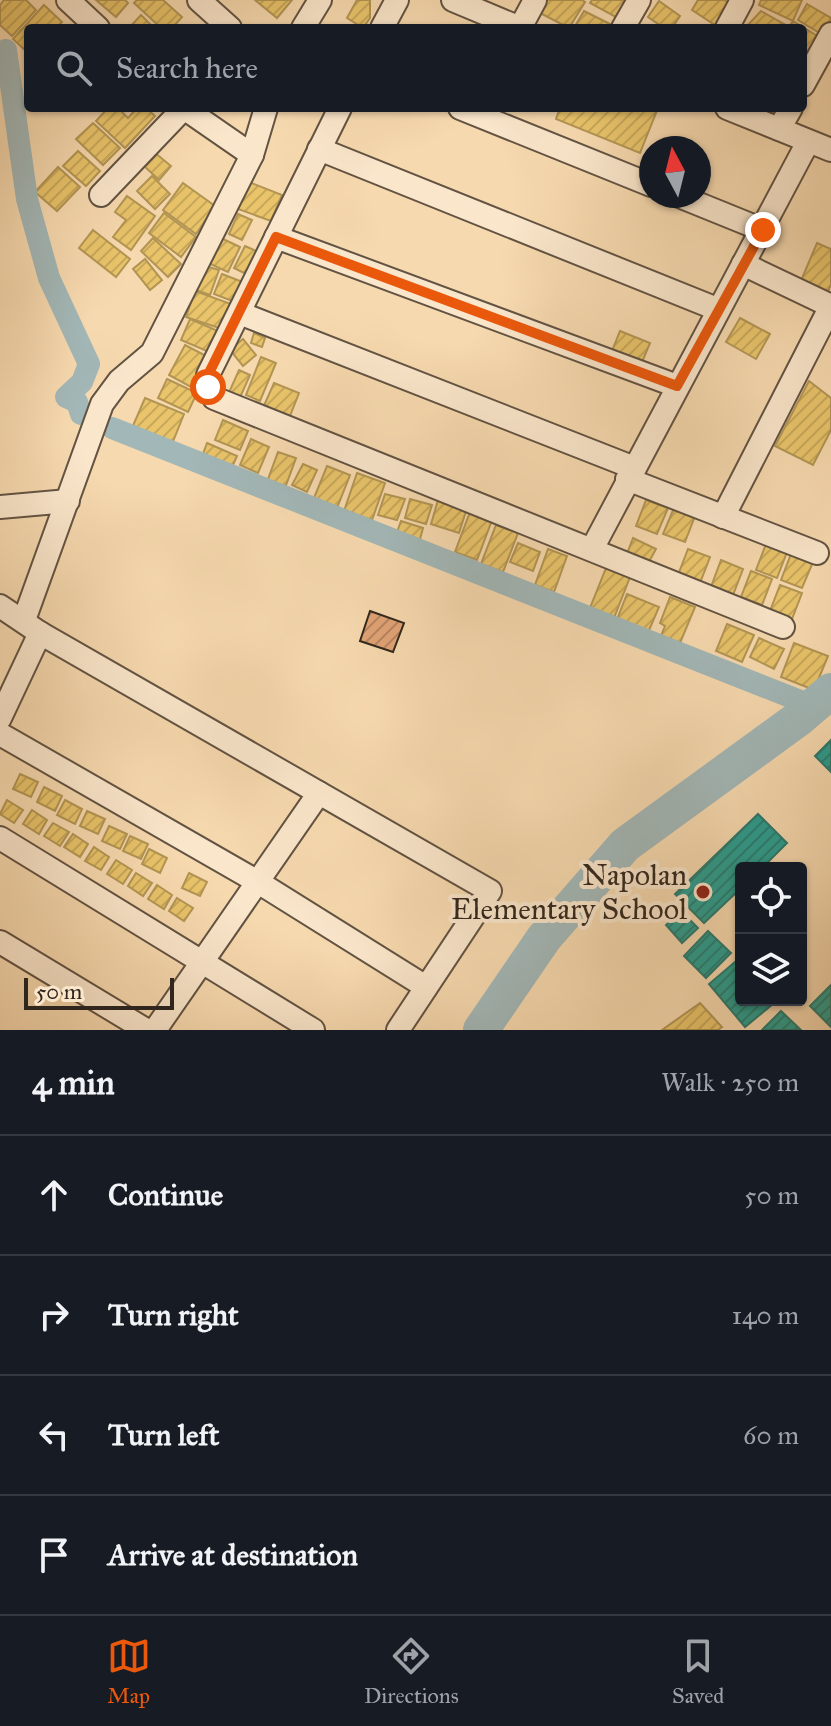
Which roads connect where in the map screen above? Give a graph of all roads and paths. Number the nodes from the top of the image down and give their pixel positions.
1 (68, 0) edge
2 (199, 0) edge
3 (320, 0) edge
4 (397, 0) edge
5 (453, 0) edge
6 (535, 0) edge
7 (639, 0) edge
8 (742, 0) edge
9 (94, 24) edge
10 (226, 24) edge
11 (305, 24) edge
12 (384, 24) edge
13 (510, 24) edge
14 (522, 24) edge
15 (625, 24) edge
16 (729, 24) edge
17 (831, 34) edge
18 (807, 78) edge
19 (180, 112) edge
20 (190, 112) edge
21 (265, 112) edge
22 (338, 112) edge
23 (470, 112) edge
24 (737, 112) edge
25 (789, 112) edge
26 (779, 129) junction
27 (808, 142) junction
28 (319, 149) junction
29 (831, 150) edge
30 (252, 155) junction
31 (639, 180) edge
32 (101, 195) dead end
33 (709, 208) edge
34 (763, 230) junction
35 (276, 237) junction
36 (743, 264) junction
37 (717, 309) junction
38 (242, 314) junction
39 (677, 386) junction
40 (630, 473) junction
41 (68, 501) junction
42 (0, 507) edge
43 (723, 517) junction
44 (592, 549) junction
45 (817, 553) dead end
46 (0, 606) edge
47 (32, 626) junction
48 (783, 627) dead end
49 (0, 718) edge
50 (0, 734) edge
51 (319, 793) junction
52 (0, 838) edge
53 (258, 882) junction
54 (0, 942) edge
55 (202, 962) junction
56 (426, 987) junction
57 (146, 1030) edge
58 (155, 1030) edge
59 (313, 1030) edge
60 (398, 1030) edge

1 - 9 street
2 - 10 street
3 - 11 street
4 - 12 street
5 - 13 street
6 - 14 street
7 - 15 street
8 - 16 street
17 - 18 street
19 - 32 street
20 - 30 street
21 - 30 street
22 - 28 street
23 - 31 street
24 - 26 street
25 - 26 street
26 - 27 street
27 - 29 street
27 - 34 street
28 - 35 street
28 - 37 street
30 - 41 street
33 - 34 street
34 - 36 street
35 - 38 street
35 - 39 street
36 - 37 street
36 - 43 street
37 - 39 street
38 - 40 street
38 - 44 street
39 - 40 street
40 - 43 street
40 - 44 street
41 - 42 street
41 - 47 street
43 - 45 street
44 - 48 street
46 - 47 street
47 - 49 street
47 - 51 street
50 - 53 street
51 - 53 street
51 - 56 street
52 - 55 street
53 - 55 street
53 - 56 street
54 - 57 street
55 - 58 street
55 - 59 street
56 - 60 street

